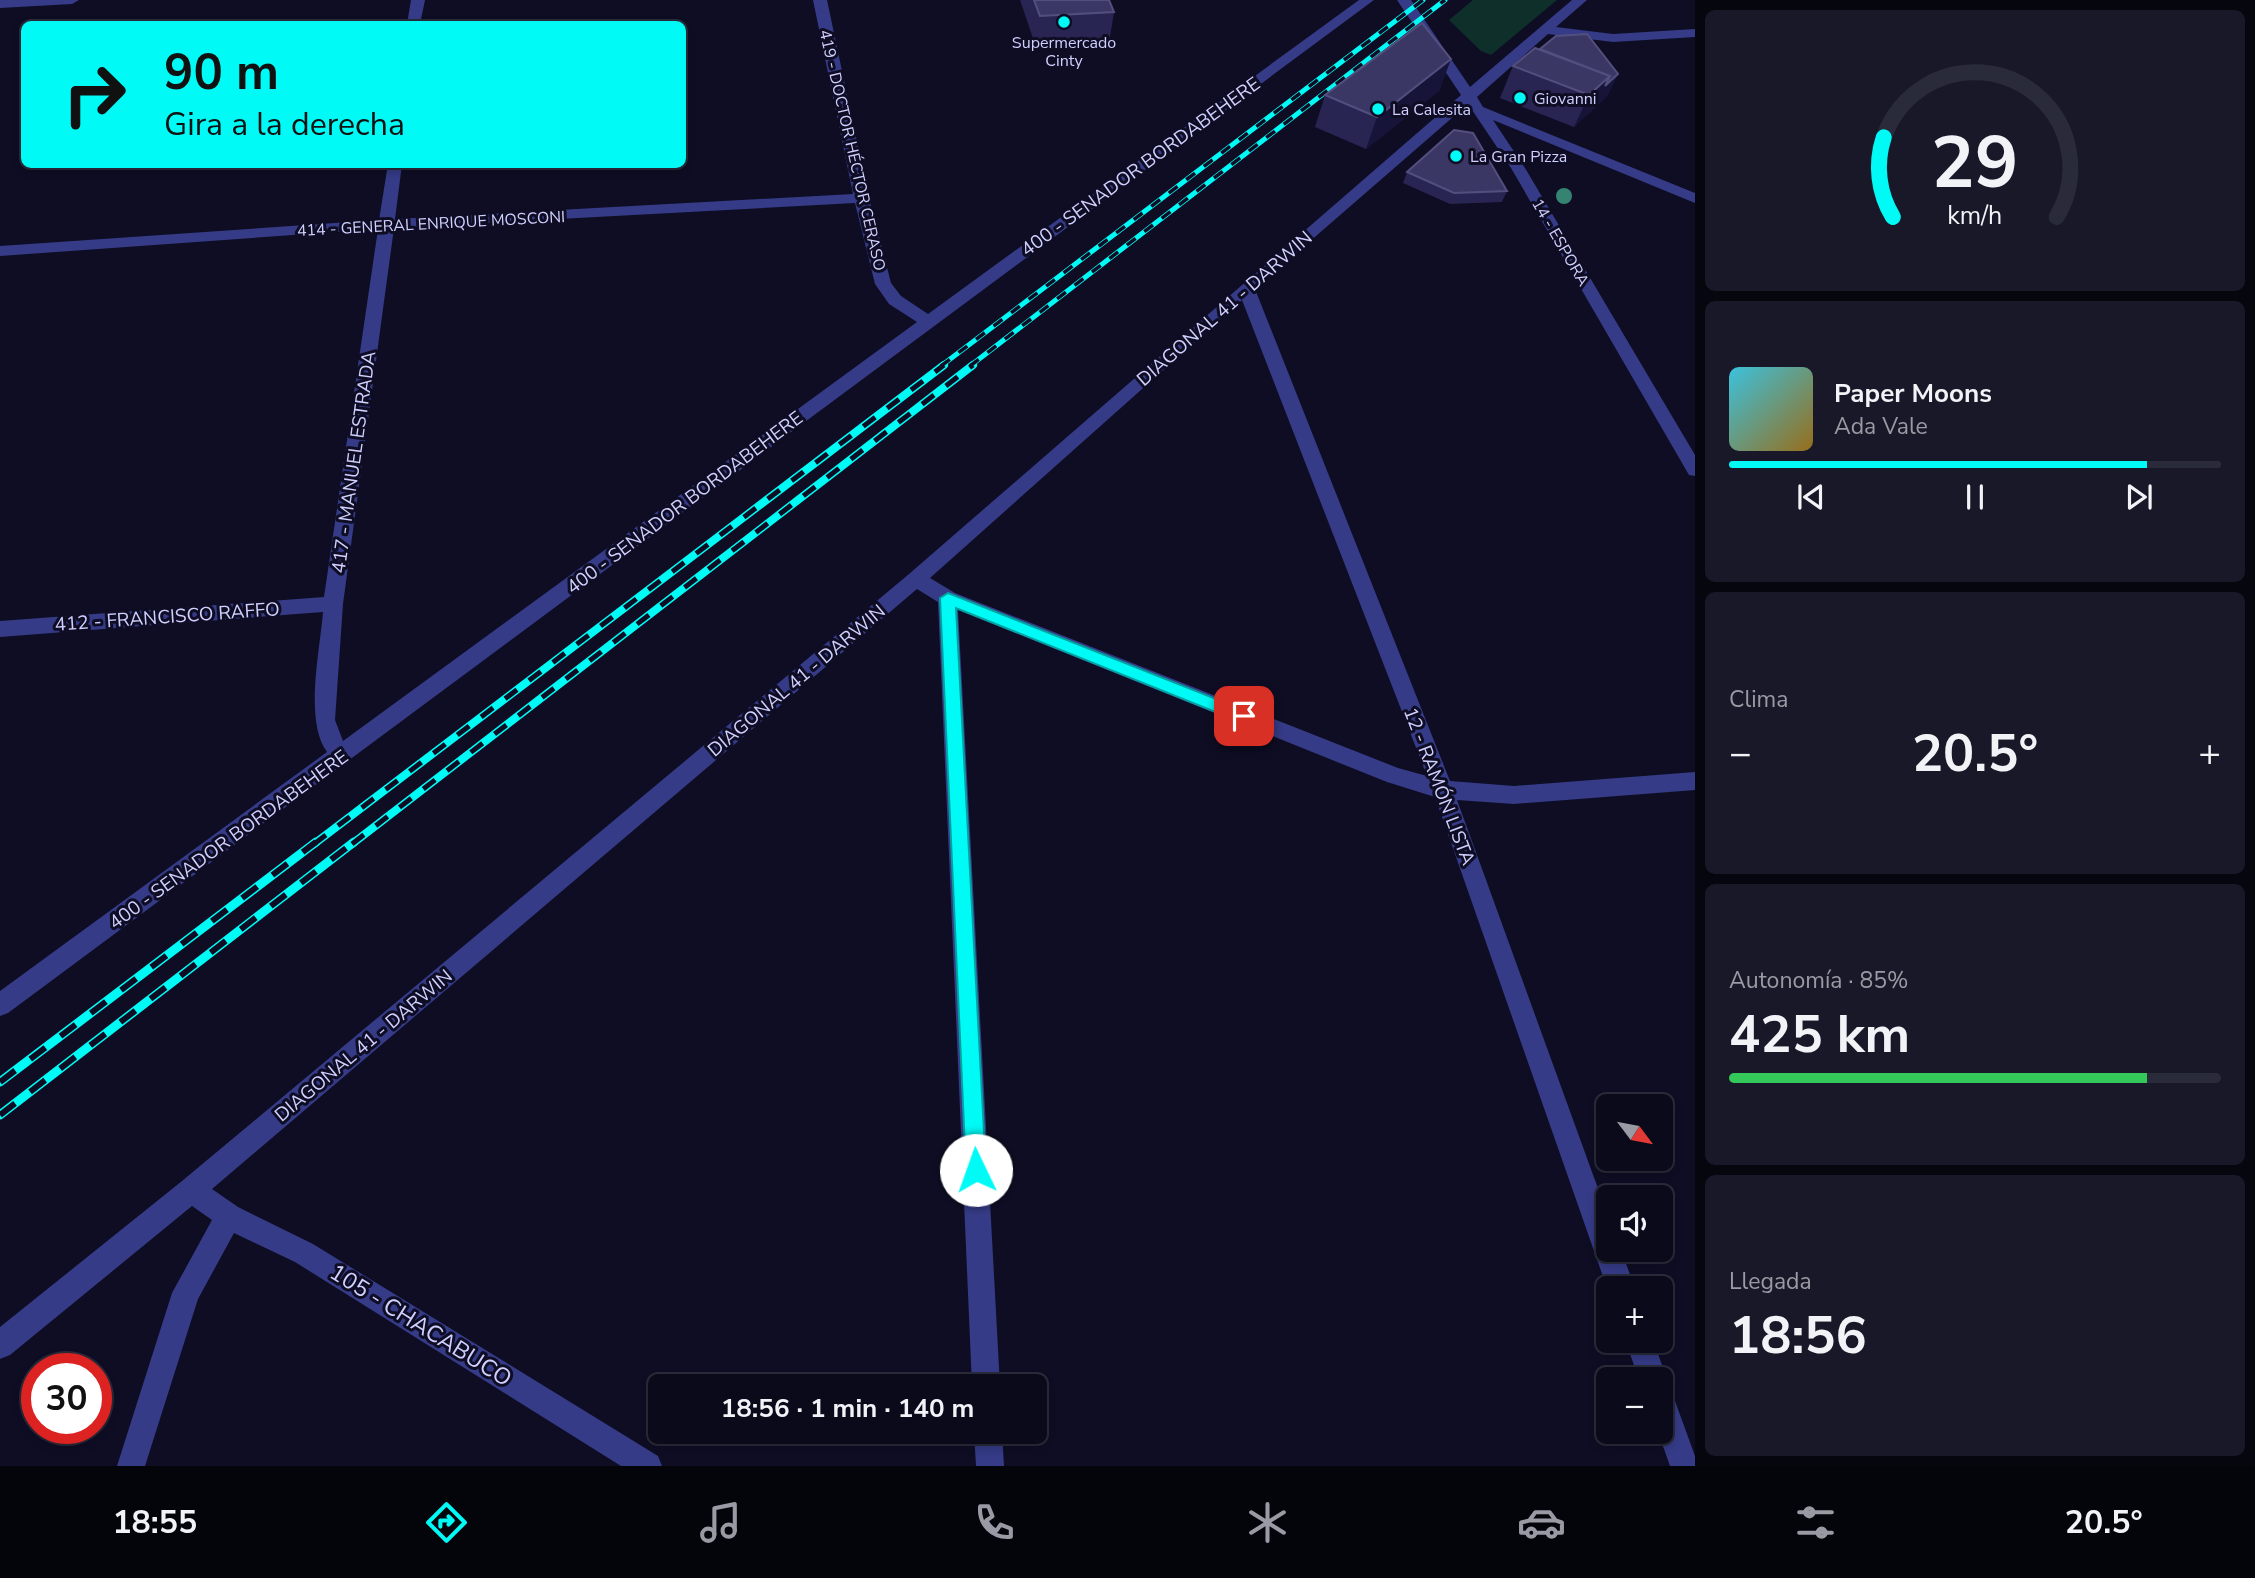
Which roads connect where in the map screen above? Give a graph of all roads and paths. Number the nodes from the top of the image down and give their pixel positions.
1 (72, 0) edge
2 (418, 0) edge
3 (820, 0) edge
4 (1367, 0) edge
5 (1404, 0) edge
6 (1580, 0) edge
7 (0, 4) edge
8 (414, 21) edge
9 (1547, 30) junction
10 (1695, 33) edge
11 (1475, 102) junction
12 (394, 168) edge
13 (861, 198) junction
14 (1695, 198) edge
15 (387, 224) junction
16 (0, 251) edge
17 (1246, 288) junction
18 (927, 321) junction
19 (1695, 470) edge
20 (916, 579) junction
21 (948, 598) junction
22 (333, 604) junction
23 (0, 629) edge
24 (342, 756) junction
25 (1695, 781) edge
26 (1443, 790) junction
27 (0, 1005) edge
28 (191, 1190) junction
29 (229, 1216) junction
30 (1617, 1276) edge
31 (0, 1345) edge
32 (985, 1374) edge
33 (1673, 1434) edge
34 (988, 1444) edge
35 (131, 1466) edge
36 (648, 1466) edge
37 (989, 1466) edge
38 (1684, 1466) edge

1 - 7 street
2 - 8 street
3 - 13 street, 419 - DOCTOR HÉCTOR CERASO
4 - 18 street, 400 - SENADOR BORDABEHERE
5 - 11 street, 14 - ESPORA
6 - 9 street, DIAGONAL 41 - DARWIN
9 - 10 street
9 - 11 street, DIAGONAL 41 - DARWIN
11 - 14 street
11 - 17 street, DIAGONAL 41 - DARWIN
11 - 19 street, 14 - ESPORA
12 - 15 street, 417 - MANUEL ESTRADA
13 - 15 street, 414 - GENERAL ENRIQUE MOSCONI
13 - 18 street, 419 - DOCTOR HÉCTOR CERASO
15 - 16 street, 414 - GENERAL ENRIQUE MOSCONI
15 - 22 street, 417 - MANUEL ESTRADA
17 - 20 street, DIAGONAL 41 - DARWIN
17 - 26 street, 12 - RAMÓN LISTA
18 - 24 street, 400 - SENADOR BORDABEHERE
20 - 21 street
20 - 28 street, DIAGONAL 41 - DARWIN
21 - 26 street
21 - 32 street
22 - 23 street, 412 - FRANCISCO RAFFO
22 - 24 street, 417 - MANUEL ESTRADA
24 - 27 street, 400 - SENADOR BORDABEHERE
25 - 26 street
26 - 30 street, 12 - RAMÓN LISTA
28 - 29 street, 105 - CHACABUCO
28 - 31 street, DIAGONAL 41 - DARWIN
29 - 35 street
29 - 36 street, 105 - CHACABUCO
33 - 38 street
34 - 37 street

